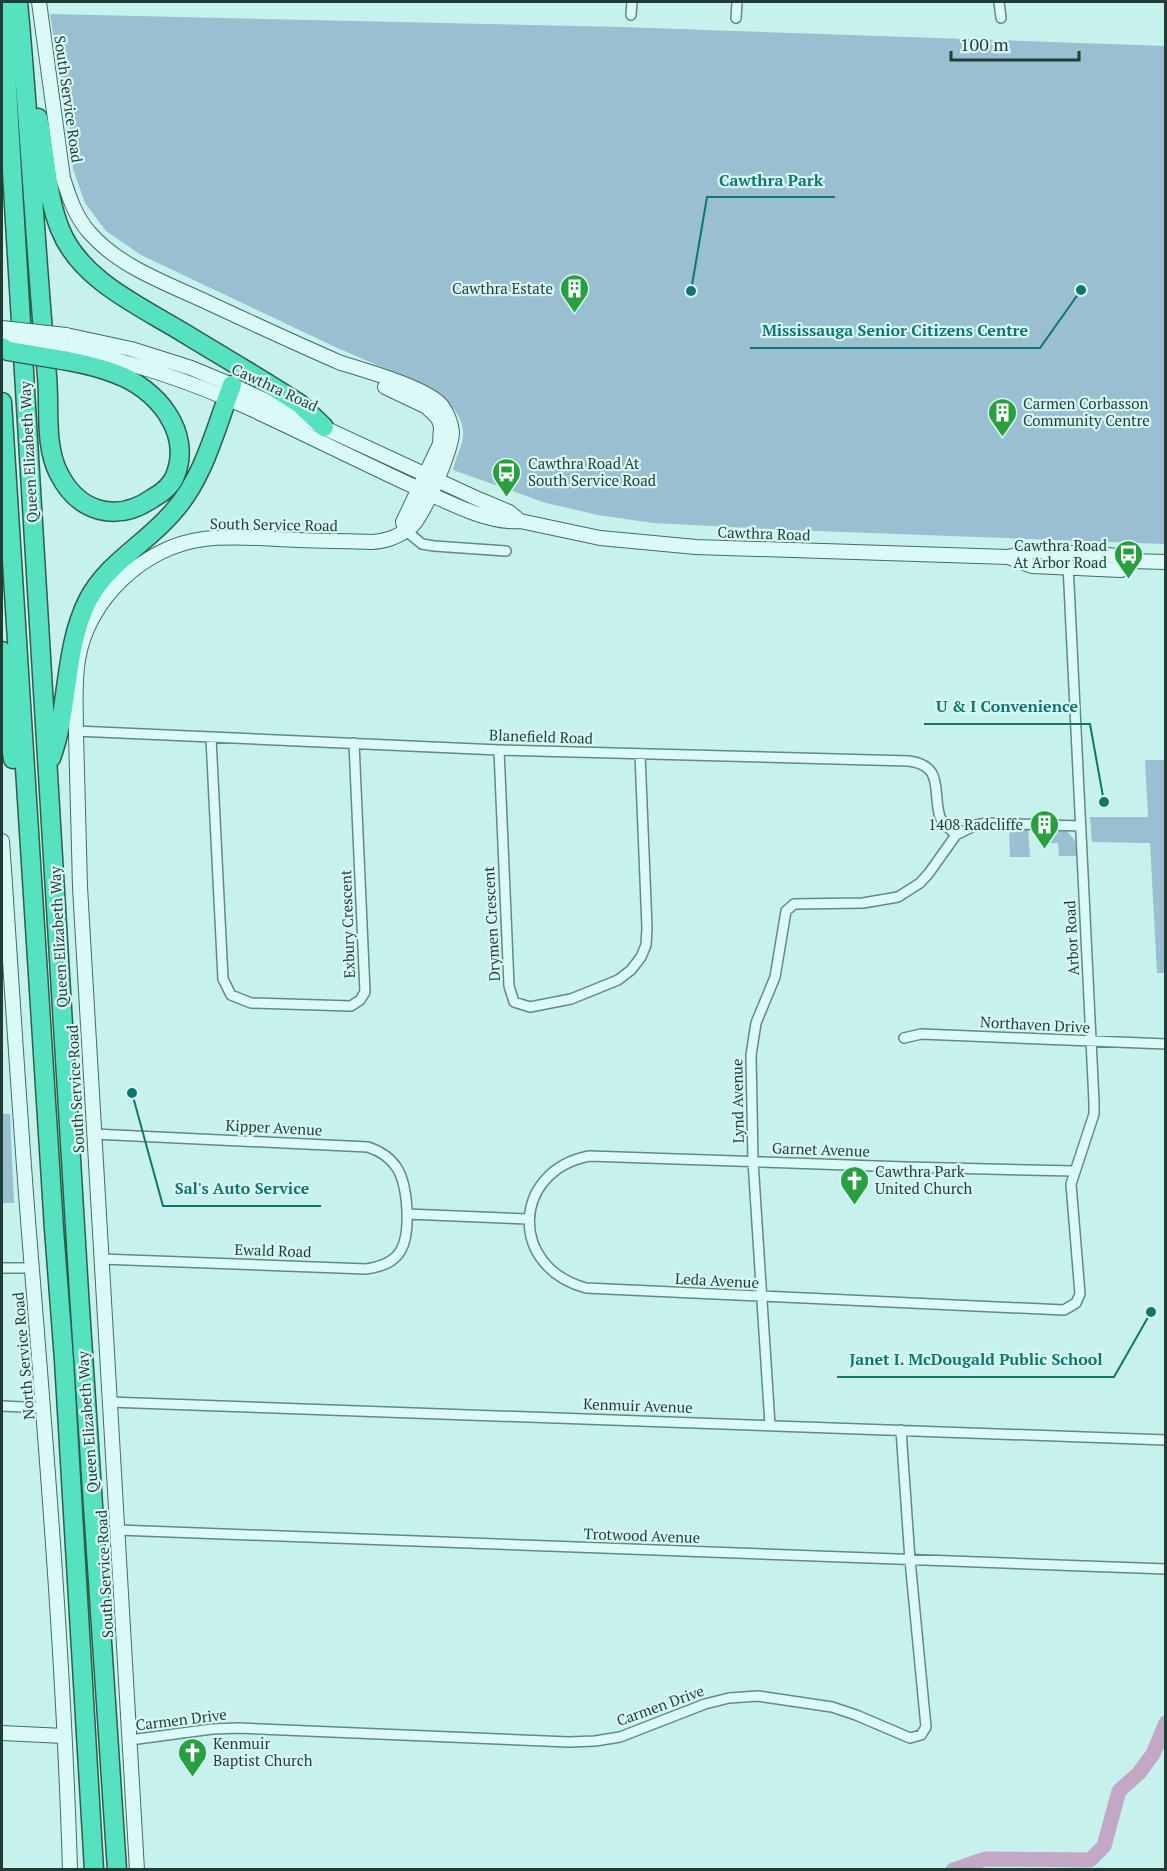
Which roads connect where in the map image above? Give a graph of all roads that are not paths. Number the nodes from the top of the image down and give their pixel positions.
1 (18, 2) edge
2 (39, 2) edge
3 (632, 2) edge
4 (737, 2) edge
5 (999, 2) edge
6 (2, 4) edge
7 (631, 15) dead end
8 (736, 18) dead end
9 (1001, 18) dead end
10 (22, 49) junction
11 (2, 320) edge
12 (2, 328) edge
13 (20, 329) junction
14 (2, 341) edge
15 (2, 347) edge
16 (67, 348) junction
17 (229, 391) junction
18 (2, 402) edge
19 (324, 428) junction
20 (431, 477) junction
21 (425, 491) junction
22 (520, 521) junction
23 (405, 530) junction
24 (506, 551) dead end
25 (1068, 553) junction
26 (1008, 557) junction
27 (1130, 561) junction
28 (1166, 562) edge
29 (1068, 567) junction
30 (2, 651) edge
31 (76, 731) junction
32 (211, 738) junction
33 (354, 743) junction
34 (499, 750) junction
35 (640, 754) junction
36 (48, 766) junction
37 (1080, 826) junction
38 (956, 835) junction
39 (2, 841) edge
40 (32, 896) junction
41 (904, 1038) dead end
42 (1091, 1042) junction
43 (1166, 1044) edge
44 (94, 1134) junction
45 (753, 1161) junction
46 (1074, 1170) junction
47 (408, 1214) junction
48 (528, 1219) junction
49 (101, 1259) junction
50 (2, 1268) edge
51 (32, 1268) junction
52 (761, 1297) junction
53 (1064, 1310) joint
54 (109, 1402) junction
55 (2, 1407) edge
56 (44, 1408) junction
57 (770, 1425) junction
58 (901, 1430) junction
59 (1166, 1440) edge
60 (118, 1530) junction
61 (910, 1560) junction
62 (1166, 1569) edge
63 (2, 1733) edge
64 (64, 1736) junction
65 (130, 1740) junction
66 (70, 1869) edge
67 (94, 1869) edge
68 (117, 1869) edge
69 (137, 1869) edge

1 - 10 highway
2 - 20 street, South Service Road
3 - 7 street
4 - 8 street
5 - 9 street
6 - 36 highway, Queen Elizabeth Way
10 - 16 highway
10 - 19 highway
11 - 13 highway, bridge
12 - 13 street, Cawthra Road, bridge
13 - 16 street, Cawthra Road, bridge
14 - 16 street, Cawthra Road, bridge
15 - 16 highway, bridge
16 - 17 street, Cawthra Road
17 - 19 street, Cawthra Road
17 - 21 street, Cawthra Road
17 - 36 highway
18 - 40 highway, Queen Elizabeth Way
19 - 20 street, Cawthra Road
20 - 21 street, South Service Road
20 - 22 street, Cawthra Road
21 - 22 street, Cawthra Road
21 - 23 street, South Service Road
22 - 26 street, Cawthra Road
23 - 24 street
23 - 31 street, South Service Road
25 - 26 street, Cawthra Road
25 - 27 street, Cawthra Road
25 - 29 street, Arbor Road
26 - 29 street, Cawthra Road
27 - 28 street, Cawthra Road
27 - 29 street, Cawthra Road
29 - 37 street, Arbor Road
30 - 40 highway
31 - 32 street, Blanefield Road
31 - 44 street, South Service Road
32 - 33 street, Blanefield Road
32 - 33 street, Exbury Crescent
33 - 34 street, Blanefield Road
34 - 35 street, Blanefield Road
34 - 35 street, Drymen Crescent
35 - 38 street, Blanefield Road
36 - 68 highway, Queen Elizabeth Way
37 - 38 street
37 - 42 street, Arbor Road
38 - 45 street, Lynd Avenue
39 - 51 street, North Service Road
40 - 67 highway, Queen Elizabeth Way
41 - 42 street, Northaven Drive
42 - 43 street, Northaven Drive
42 - 46 street, Arbor Road
44 - 47 street, Kipper Avenue
44 - 49 street, South Service Road
45 - 46 street, Garnet Avenue
45 - 48 street, Garnet Avenue
45 - 52 street, Lynd Avenue
46 - 53 street, Arbor Road
47 - 48 street
47 - 49 street, Ewald Road
48 - 52 street, Leda Avenue
49 - 54 street, South Service Road
50 - 51 street
51 - 56 street, North Service Road
52 - 53 street, Leda Avenue
52 - 57 street, Lynd Avenue
54 - 57 street, Kenmuir Avenue
54 - 60 street, South Service Road
55 - 56 street
56 - 64 street, North Service Road
57 - 58 street, Kenmuir Avenue
58 - 59 street, Kenmuir Avenue
58 - 61 street, Carmen Drive
60 - 61 street, Trotwood Avenue
60 - 65 street, South Service Road
61 - 62 street, Trotwood Avenue
61 - 65 street, Carmen Drive
63 - 64 street
64 - 66 street, North Service Road
65 - 69 street, South Service Road

